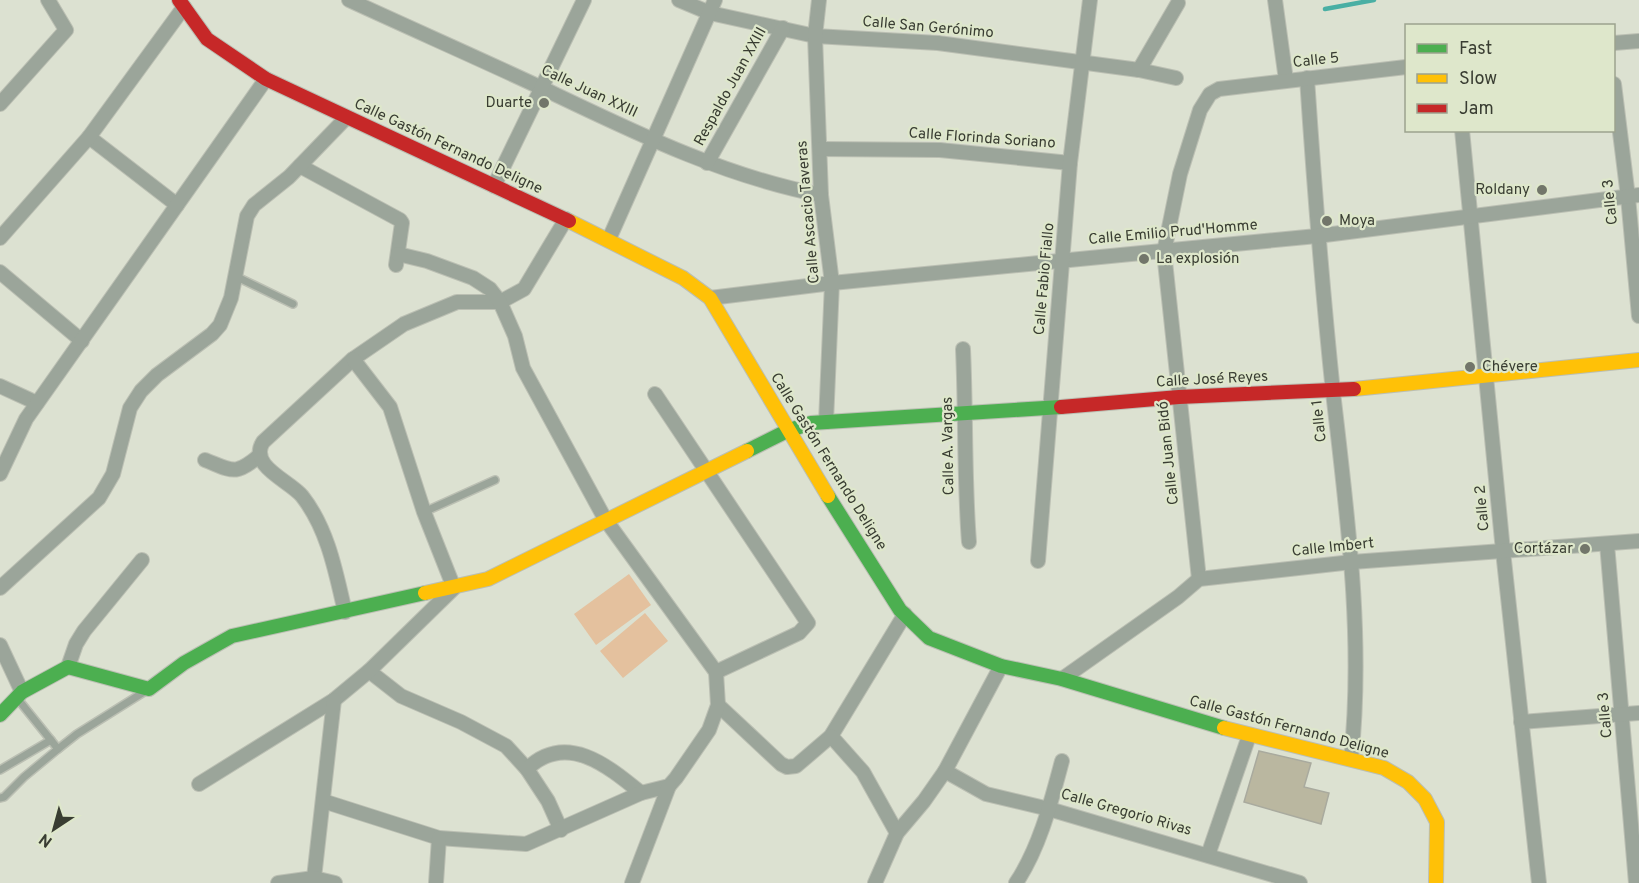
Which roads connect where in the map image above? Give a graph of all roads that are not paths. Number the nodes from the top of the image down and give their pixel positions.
1 (48, 0) edge
2 (349, 0) edge
3 (584, 0) edge
4 (679, 0) edge
5 (819, 0) edge
6 (1090, 0) edge
7 (1275, 0) edge
8 (1178, 3) dead end
9 (181, 4) edge
10 (712, 6) edge
11 (783, 28) junction
12 (815, 36) junction
13 (1639, 41) edge
14 (1615, 44) edge
15 (1082, 62) junction
16 (1405, 67) edge
17 (1139, 70) junction
18 (1176, 78) dead end
19 (1307, 78) junction
20 (266, 79) junction
21 (1286, 80) junction
22 (541, 88) junction
23 (1229, 88) joint
24 (1615, 90) edge
25 (0, 104) edge
26 (346, 118) junction
27 (1462, 132) edge
28 (89, 137) junction
29 (652, 140) junction
30 (820, 149) junction
31 (708, 163) junction
32 (1071, 163) junction
33 (300, 166) junction
34 (494, 186) junction
35 (821, 195) junction
36 (1633, 196) edge
37 (177, 205) junction
38 (1469, 218) junction
39 (566, 219) junction
40 (1317, 236) junction
41 (0, 238) edge
42 (609, 239) junction
43 (1164, 252) junction
44 (1064, 260) junction
45 (0, 272) edge
46 (235, 276) junction
47 (832, 283) junction
48 (710, 298) junction
49 (500, 302) junction
50 (293, 304) dead end
51 (1639, 316) edge
52 (82, 341) junction
53 (963, 349) dead end
54 (353, 358) junction
55 (1639, 360) edge
56 (1487, 376) junction
57 (0, 386) edge
58 (1334, 391) junction
59 (655, 394) dead end
60 (1179, 397) junction
61 (37, 404) junction
62 (1050, 408) junction
63 (966, 414) junction
64 (826, 422) junction
65 (787, 430) junction
66 (260, 456) junction
67 (205, 460) dead end
68 (707, 471) junction
69 (0, 474) edge
70 (495, 480) dead end
71 (424, 512) junction
72 (605, 519) junction
73 (1639, 541) edge
74 (969, 542) dead end
75 (1607, 544) junction
76 (1503, 551) junction
77 (142, 560) dead end
78 (1038, 561) dead end
79 (1352, 562) junction
80 (1200, 579) junction
81 (0, 588) edge
82 (454, 588) junction
83 (345, 612) junction
84 (905, 614) junction
85 (0, 645) edge
86 (3, 659) edge
87 (1001, 666) junction
88 (68, 667) junction
89 (369, 671) junction
90 (716, 672) junction
91 (1062, 679) junction
92 (148, 689) junction
93 (19, 695) junction
94 (334, 700) junction
95 (718, 705) junction
96 (1639, 713) edge
97 (1622, 714) junction
98 (0, 715) edge
99 (1521, 722) junction
100 (831, 736) junction
101 (1249, 736) junction
102 (51, 740) junction
103 (58, 749) junction
104 (1351, 759) junction
105 (1062, 761) dead end
106 (527, 769) junction
107 (0, 770) edge
108 (945, 771) junction
109 (198, 784) dead end
110 (669, 786) junction
111 (641, 793) junction
112 (0, 798) edge
113 (323, 801) junction
114 (1049, 809) junction
115 (561, 830) junction
116 (897, 833) junction
117 (440, 838) junction
118 (1208, 855) junction
119 (314, 878) junction
120 (278, 883) edge
121 (335, 883) edge
122 (436, 883) edge
123 (632, 883) edge
124 (874, 883) edge
125 (1016, 883) edge
126 (1300, 883) edge
127 (1436, 883) edge
128 (1539, 883) edge
129 (1636, 883) edge

1 - 25 street
2 - 22 street, Calle Juan XXIII
3 - 22 street
4 - 10 street, Calle San Gerónimo
5 - 12 street, Calle Ascacio Taveras
6 - 15 street, Calle Fabio Fiallo
7 - 21 street
8 - 17 street
9 - 20 street, Calle Gastón Fernando Deligne
9 - 28 street
10 - 11 street, Calle San Gerónimo
10 - 29 street
11 - 12 street, Calle San Gerónimo
11 - 31 street, Respaldo Juan XXIII
12 - 15 street, Calle San Gerónimo
12 - 30 street, Calle Ascacio Taveras
13 - 14 street
15 - 17 street, Calle San Gerónimo
15 - 32 street, Calle Fabio Fiallo
16 - 19 street, Calle 5
17 - 18 street, Calle San Gerónimo
19 - 21 street, Calle 5
19 - 40 street, Calle 1
20 - 26 street, Calle Gastón Fernando Deligne
20 - 37 street
21 - 23 street, Calle 5
22 - 29 street, Calle Juan XXIII
22 - 34 street
23 - 43 street, Calle Juan Bidó
24 - 36 street, Calle 3
26 - 33 street
26 - 34 street, Calle Gastón Fernando Deligne
27 - 38 street, Calle 2
28 - 37 street
28 - 41 street
29 - 31 street, Calle Juan XXIII
29 - 42 street
30 - 32 street, Calle Florinda Soriano
30 - 35 street, Calle Ascacio Taveras
31 - 35 street, Calle Juan XXIII
32 - 44 street, Calle Fabio Fiallo
33 - 46 street
33 - 49 street
34 - 39 street, Calle Gastón Fernando Deligne
35 - 47 street, Calle Ascacio Taveras
36 - 38 street, Calle Emilio Prud'Homme
36 - 51 street, Calle 3
37 - 52 street
38 - 40 street, Calle Emilio Prud'Homme
38 - 56 street, Calle 2
39 - 42 street, Calle Gastón Fernando Deligne
39 - 49 street
40 - 43 street, Calle Emilio Prud'Homme
40 - 58 street, Calle 1
42 - 48 street, Calle Gastón Fernando Deligne
43 - 44 street, Calle Emilio Prud'Homme
43 - 60 street, Calle Juan Bidó
44 - 47 street, Calle Emilio Prud'Homme
44 - 62 street, Calle Fabio Fiallo
45 - 52 street
46 - 50 lane
46 - 81 street
47 - 48 street, Calle Emilio Prud'Homme
47 - 64 street, Calle Ascacio Taveras
48 - 65 street, Calle Gastón Fernando Deligne
49 - 54 street
49 - 72 street
52 - 61 street
53 - 63 street, Calle A. Vargas
54 - 66 street
54 - 71 street
55 - 56 street, Calle José Reyes
56 - 58 street, Calle José Reyes
56 - 76 street, Calle 2
57 - 61 street
58 - 60 street, Calle José Reyes
58 - 79 street, Calle 1
59 - 68 street
60 - 62 street, Calle José Reyes
60 - 80 street, Calle Juan Bidó
61 - 69 street
62 - 63 street, Calle José Reyes
62 - 78 street, Calle Fabio Fiallo
63 - 64 street, Calle José Reyes
63 - 74 street, Calle A. Vargas
64 - 65 street, Calle José Reyes
65 - 68 street, Calle José Reyes
65 - 84 street, Calle Gastón Fernando Deligne
66 - 67 street
66 - 83 street
68 - 72 street, Calle José Reyes
68 - 90 street
70 - 71 lane
71 - 82 street
72 - 82 street, Calle José Reyes
72 - 90 street
73 - 75 street, Calle Imbert
75 - 76 street, Calle Imbert
75 - 97 street, Calle 3
76 - 79 street, Calle Imbert
76 - 99 street, Calle 2
77 - 88 street
79 - 80 street, Calle Imbert
79 - 104 street, Calle 1
80 - 91 street
82 - 83 street, Calle José Reyes
82 - 89 street
83 - 92 street, Calle José Reyes
84 - 87 street, Calle Gastón Fernando Deligne
84 - 100 street
85 - 86 street
86 - 93 street
87 - 91 street, Calle Gastón Fernando Deligne
87 - 108 street
88 - 92 street
88 - 93 street
89 - 94 street
89 - 106 street
90 - 95 street
91 - 101 street, Calle Gastón Fernando Deligne
92 - 103 lane
93 - 98 street
93 - 102 lane
94 - 109 street
94 - 113 street
95 - 100 street
95 - 110 street
96 - 97 street
97 - 99 street
97 - 129 street, Calle 3
99 - 128 street, Calle 2
100 - 116 street
101 - 104 street, Calle Gastón Fernando Deligne
101 - 118 street
102 - 103 lane
102 - 107 lane
103 - 112 lane
104 - 127 street, Calle Gastón Fernando Deligne
105 - 114 street
106 - 111 street
106 - 115 street
108 - 114 street, Calle Gregorio Rivas
108 - 116 street
110 - 111 street
110 - 123 street
111 - 115 street
113 - 117 street
113 - 119 street
114 - 118 street, Calle Gregorio Rivas
114 - 125 street
115 - 117 street
116 - 124 street
117 - 122 street
118 - 126 street, Calle Gregorio Rivas
119 - 120 street
119 - 121 street

